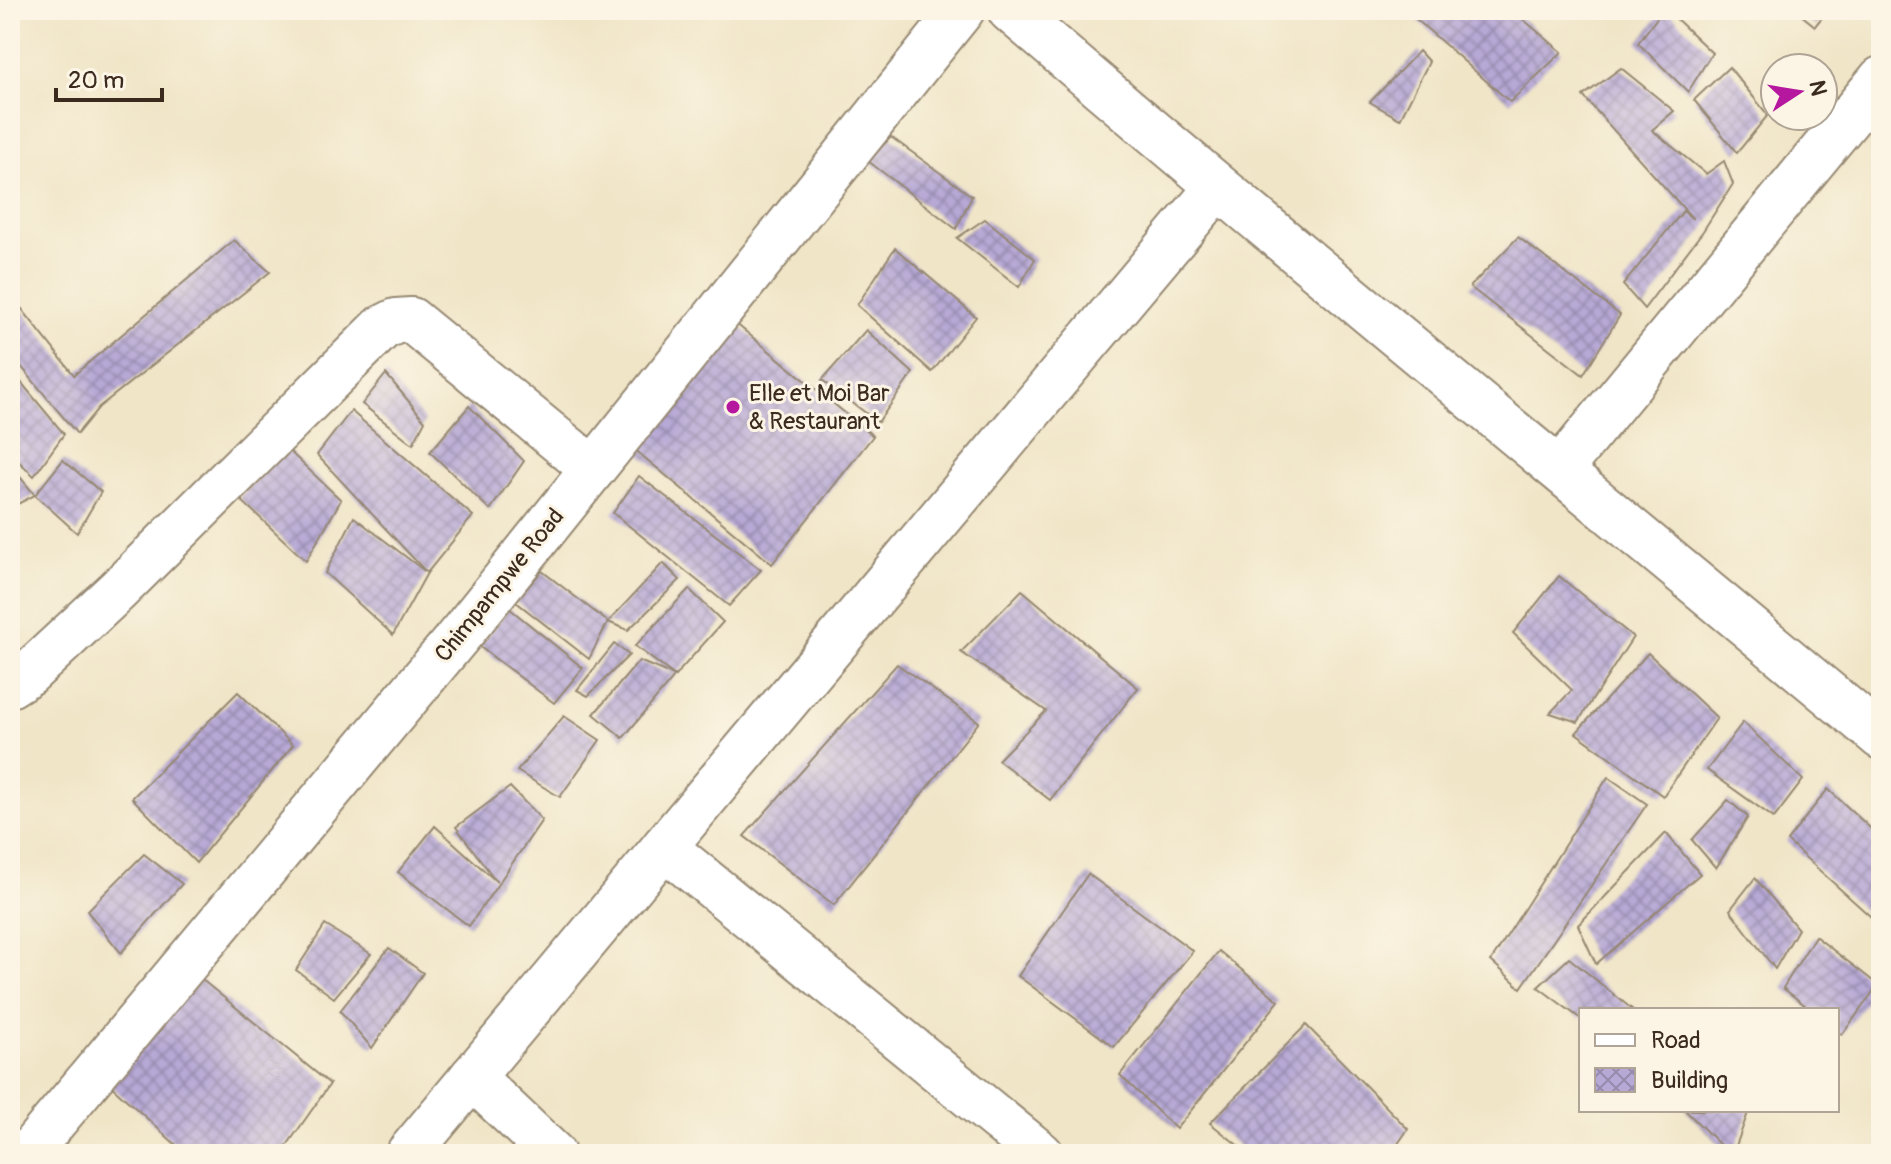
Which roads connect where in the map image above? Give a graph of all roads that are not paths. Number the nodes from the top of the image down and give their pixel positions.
1 (962, 10) edge
2 (1010, 10) edge
3 (1881, 79) edge
4 (1217, 188) junction
5 (593, 469) junction
6 (1560, 469) junction
7 (10, 685) edge
8 (1881, 737) edge
9 (664, 847) junction
10 (472, 1077) junction
11 (27, 1154) edge
12 (408, 1154) edge
13 (553, 1154) edge
14 (1041, 1154) edge

1 - 5 street, Chimpampwe Road
2 - 4 street
3 - 6 street
4 - 6 street
4 - 9 street
5 - 7 street
5 - 11 street, Chimpampwe Road
6 - 8 street
9 - 10 street
9 - 14 street
10 - 12 street
10 - 13 street

